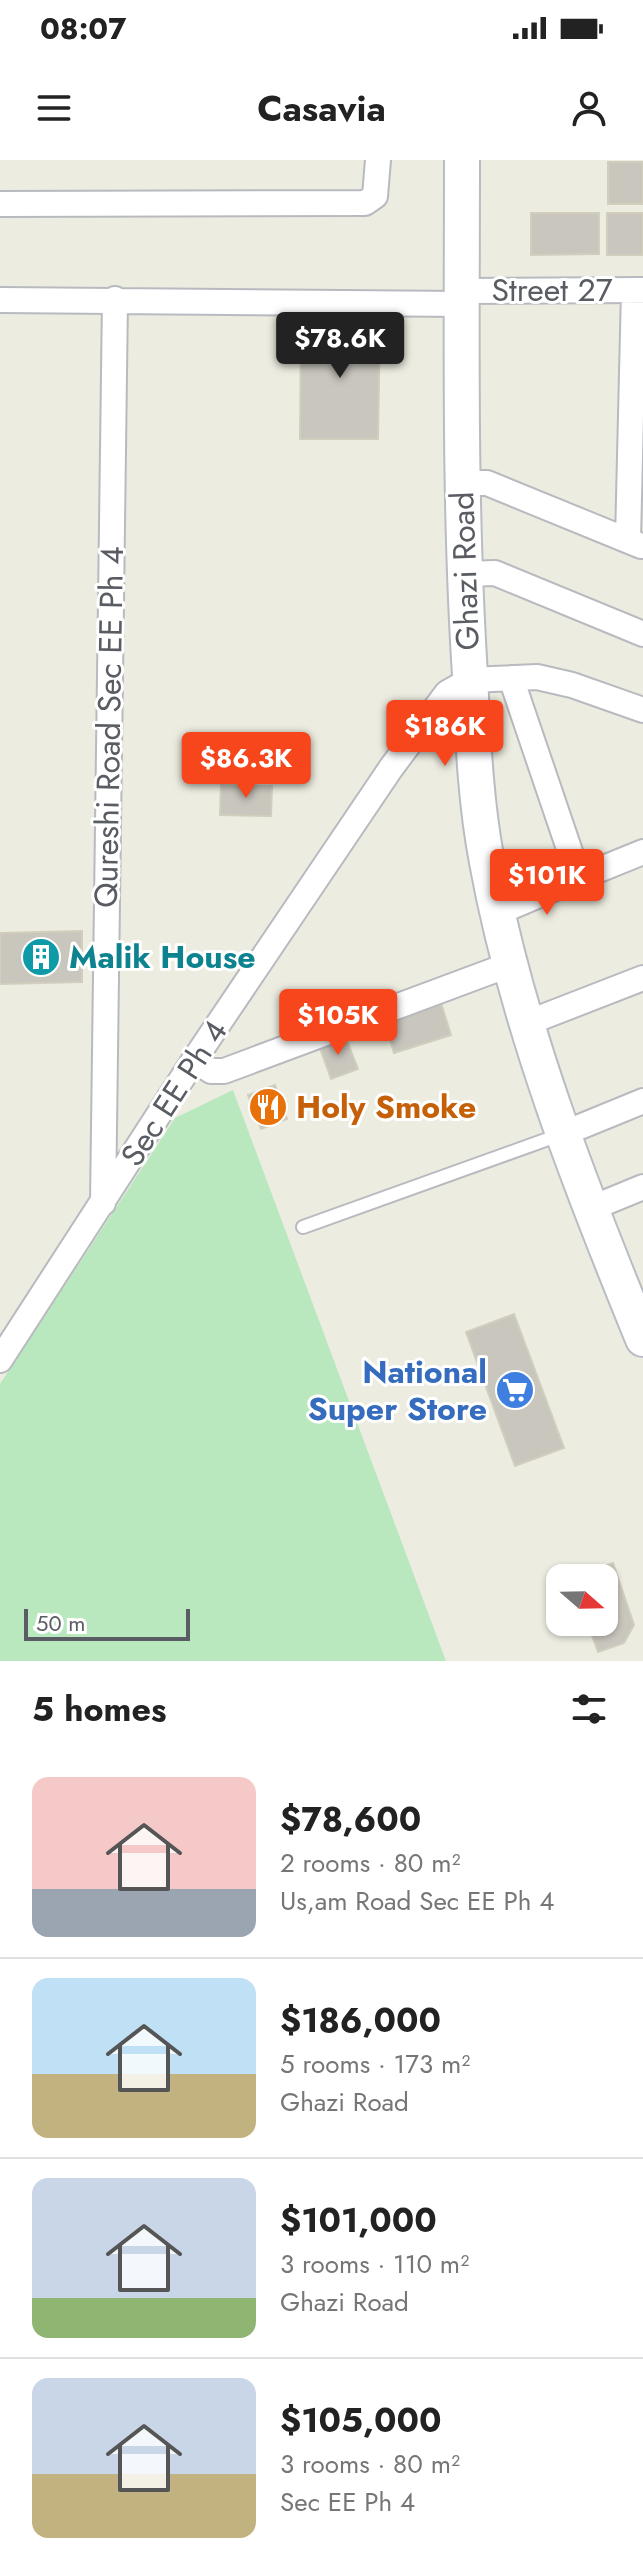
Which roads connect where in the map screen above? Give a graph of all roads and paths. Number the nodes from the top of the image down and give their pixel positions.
1 (378, 160) edge
2 (462, 160) edge
3 (0, 204) edge
4 (638, 290) edge
5 (462, 297) junction
6 (115, 299) junction
7 (0, 300) edge
8 (461, 483) junction
9 (636, 544) edge
10 (463, 574) junction
11 (643, 634) edge
12 (511, 678) junction
13 (470, 680) junction
14 (643, 710) edge
15 (643, 852) edge
16 (579, 878) junction
17 (497, 913) junction
18 (511, 964) junction
19 (643, 978) edge
20 (527, 1023) junction
21 (194, 1060) junction
22 (643, 1101) edge
23 (565, 1133) junction
24 (643, 1187) edge
25 (103, 1203) junction
26 (592, 1208) junction
27 (303, 1227) dead end
28 (641, 1331) edge
29 (0, 1360) edge

1 - 3 street
2 - 5 main road, Ghazi Road
4 - 5 street, Street 27
4 - 9 street
5 - 6 street, Street 27
5 - 8 main road, Ghazi Road
6 - 7 street, Street 27
6 - 25 street, Qureshi Road Sec EE Ph 4
8 - 9 street
8 - 10 main road, Ghazi Road
10 - 11 street
10 - 13 main road, Ghazi Road
12 - 13 street
12 - 14 street
12 - 16 street
13 - 17 main road, Ghazi Road
13 - 21 street, Sec EE Ph 4
15 - 16 street
16 - 17 street
17 - 18 main road, Ghazi Road
18 - 20 main road, Ghazi Road
18 - 21 street
19 - 20 street
20 - 23 main road, Ghazi Road
21 - 25 street, Sec EE Ph 4
22 - 23 street
23 - 26 main road, Ghazi Road
23 - 27 lane
24 - 26 street
25 - 29 street, Sec EE Ph 4
26 - 28 main road, Ghazi Road

